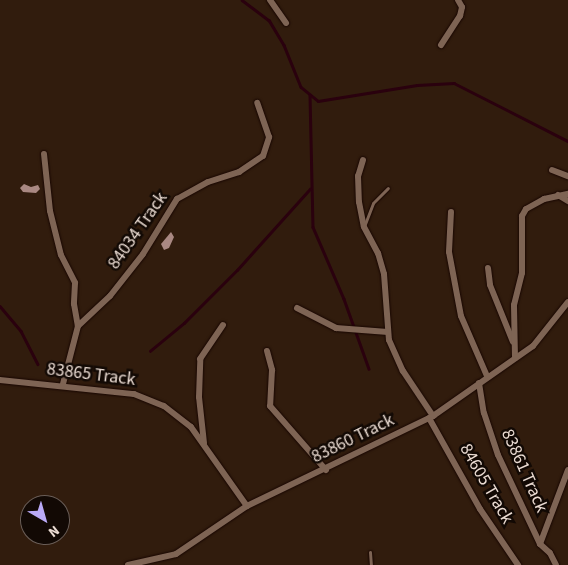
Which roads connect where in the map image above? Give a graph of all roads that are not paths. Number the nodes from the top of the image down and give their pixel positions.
1 (270, 0) edge
2 (458, 0) edge
3 (286, 23) dead end
4 (441, 45) dead end
5 (257, 103) dead end
6 (44, 154) dead end
7 (363, 160) dead end
8 (552, 170) dead end
9 (568, 176) edge
10 (388, 188) dead end
11 (568, 194) edge
12 (557, 195) junction
13 (568, 201) edge
14 (451, 212) dead end
15 (365, 229) junction
16 (488, 268) dead end
17 (568, 302) edge
18 (297, 308) dead end
19 (223, 325) dead end
20 (78, 326) junction
21 (388, 332) junction
22 (515, 347) junction
23 (267, 350) dead end
24 (515, 358) junction
25 (487, 376) junction
26 (0, 380) edge
27 (479, 383) junction
28 (63, 384) junction
29 (431, 417) junction
30 (204, 444) junction
31 (326, 470) junction
32 (568, 470) edge
33 (247, 506) junction
34 (540, 544) junction
35 (370, 552) dead end
36 (128, 565) edge
37 (370, 565) edge
38 (518, 565) edge
39 (556, 565) edge

1 - 3 street
2 - 4 street
5 - 20 street, 84034 Track
6 - 20 street
7 - 15 street, 84605 Track
8 - 9 street
10 - 15 lane
11 - 12 street
12 - 13 street
12 - 22 street
14 - 25 street
15 - 21 street, 84605 Track
16 - 22 street
17 - 24 street, 83860 Track
18 - 21 street
19 - 30 street
20 - 28 street
21 - 29 street, 84605 Track
22 - 24 street
23 - 31 street
24 - 25 street, 83860 Track
25 - 27 street, 83860 Track
26 - 28 street, 83865 Track
27 - 29 street, 83860 Track
27 - 34 street, 83861 Track
28 - 30 street, 83865 Track
29 - 31 street, 83860 Track
29 - 38 street, 84605 Track
30 - 33 street, 83865 Track
31 - 33 street, 83860 Track
32 - 34 street
33 - 36 street, 83860 Track
34 - 39 street, 83861 Track
35 - 37 lane

